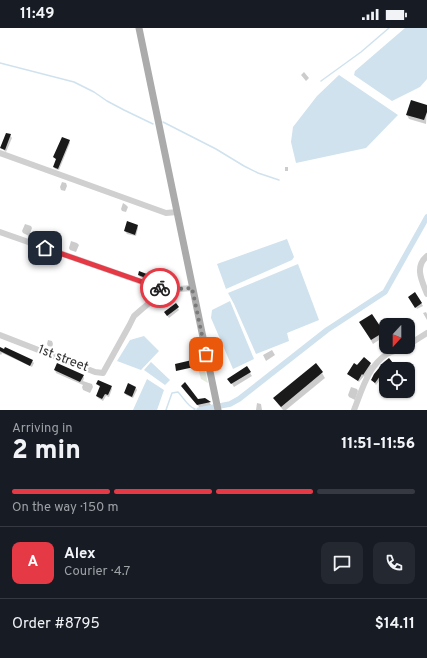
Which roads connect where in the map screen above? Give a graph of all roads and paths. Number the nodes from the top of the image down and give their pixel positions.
1 (139, 28) edge
2 (0, 153) edge
3 (177, 212) junction
4 (0, 232) edge
5 (427, 256) edge
6 (192, 288) junction
7 (165, 290) junction
8 (427, 294) edge
9 (427, 333) edge
10 (0, 335) edge
11 (415, 341) edge
12 (388, 354) edge
13 (218, 410) edge
14 (354, 410) edge

1 - 3 main road
2 - 3 street
3 - 6 main road
4 - 7 street
5 - 8 street
6 - 7 street
6 - 13 main road
7 - 10 street, 1st street
9 - 11 street
12 - 14 street

